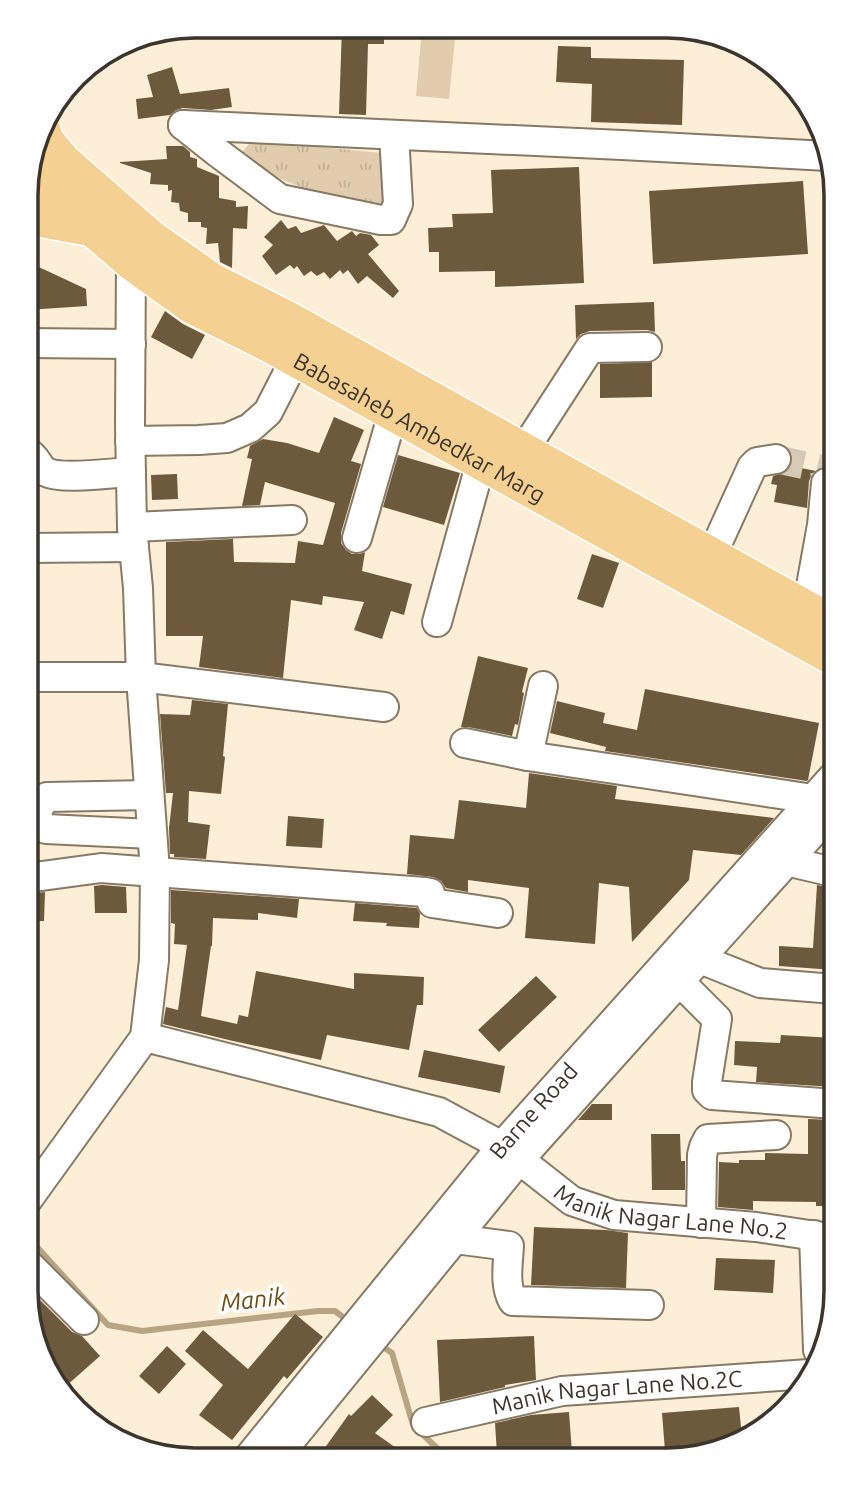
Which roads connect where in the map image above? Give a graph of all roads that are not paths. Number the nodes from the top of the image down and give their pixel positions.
1 (394, 135) junction
2 (48, 143) edge
3 (819, 156) edge
4 (39, 183) edge
5 (38, 220) edge
6 (93, 229) junction
7 (131, 262) junction
8 (38, 343) edge
9 (131, 344) junction
10 (647, 347) dead end
11 (295, 359) junction
12 (393, 413) junction
13 (130, 440) junction
14 (524, 450) junction
15 (776, 459) tunnel mouth
16 (481, 462) junction
17 (38, 463) edge
18 (131, 472) junction
19 (824, 500) edge
20 (292, 520) dead end
21 (133, 537) junction
22 (357, 538) dead end
23 (38, 547) edge
24 (712, 555) junction
25 (819, 615) edge
26 (437, 622) dead end
27 (824, 653) edge
28 (38, 677) edge
29 (141, 677) junction
30 (543, 686) dead end
31 (384, 707) dead end
32 (465, 743) dead end
33 (528, 756) junction
34 (149, 795) junction
35 (823, 804) edge
36 (38, 810) edge
37 (38, 823) edge
38 (152, 834) junction
39 (786, 861) junction
40 (824, 870) edge
41 (155, 871) junction
42 (38, 877) edge
43 (498, 913) dead end
44 (700, 959) junction
45 (680, 982) junction
46 (824, 988) edge
47 (145, 1037) junction
48 (824, 1103) edge
49 (776, 1135) dead end
50 (510, 1153) junction
51 (38, 1186) edge
52 (701, 1223) junction
53 (824, 1237) edge
54 (455, 1239) junction
55 (824, 1253) edge
56 (38, 1274) edge
57 (649, 1305) dead end
58 (83, 1320) dead end
59 (819, 1327) edge
60 (365, 1332) junction
61 (799, 1375) edge
62 (426, 1422) dead end
63 (257, 1448) edge
64 (283, 1448) edge

1 - 1 street
1 - 3 street
2 - 14 main road, Babasaheb Ambedkar Marg
4 - 6 main road, Babasaheb Ambedkar Marg
5 - 6 main road
6 - 7 main road, Babasaheb Ambedkar Marg
7 - 9 street
7 - 11 main road, Babasaheb Ambedkar Marg
8 - 9 street
9 - 13 street
10 - 14 street
11 - 12 main road, Babasaheb Ambedkar Marg
11 - 13 street
12 - 16 main road, Babasaheb Ambedkar Marg
12 - 22 street
13 - 18 street
14 - 24 main road, Babasaheb Ambedkar Marg
15 - 24 street
16 - 26 street
16 - 27 main road, Babasaheb Ambedkar Marg
17 - 18 street
18 - 21 street
19 - 25 street
20 - 21 street
21 - 23 street
21 - 29 street
24 - 25 main road, Babasaheb Ambedkar Marg
28 - 29 street
29 - 31 street
29 - 34 street
30 - 33 street
32 - 33 street
33 - 35 street
34 - 36 street
34 - 38 street
35 - 39 street, Barne Road
35 - 50 street, Barne Road
37 - 38 street
38 - 41 street
39 - 40 street
39 - 44 street, Barne Road
41 - 42 street
41 - 43 street
41 - 47 street
44 - 45 street, Barne Road
44 - 46 street
45 - 48 street
45 - 50 street, Barne Road
47 - 50 street, Manik Nagar Lane No.2
47 - 51 street
49 - 52 street
50 - 52 street, Manik Nagar Lane No.2
50 - 54 street, Barne Road
50 - 60 street, Barne Road
52 - 53 street, Manik Nagar Lane No.2
54 - 57 street
54 - 60 street, Barne Road
55 - 59 street
56 - 58 street
60 - 63 street, Barne Road
60 - 64 street, Barne Road
61 - 62 street, Manik Nagar Lane No.2C

